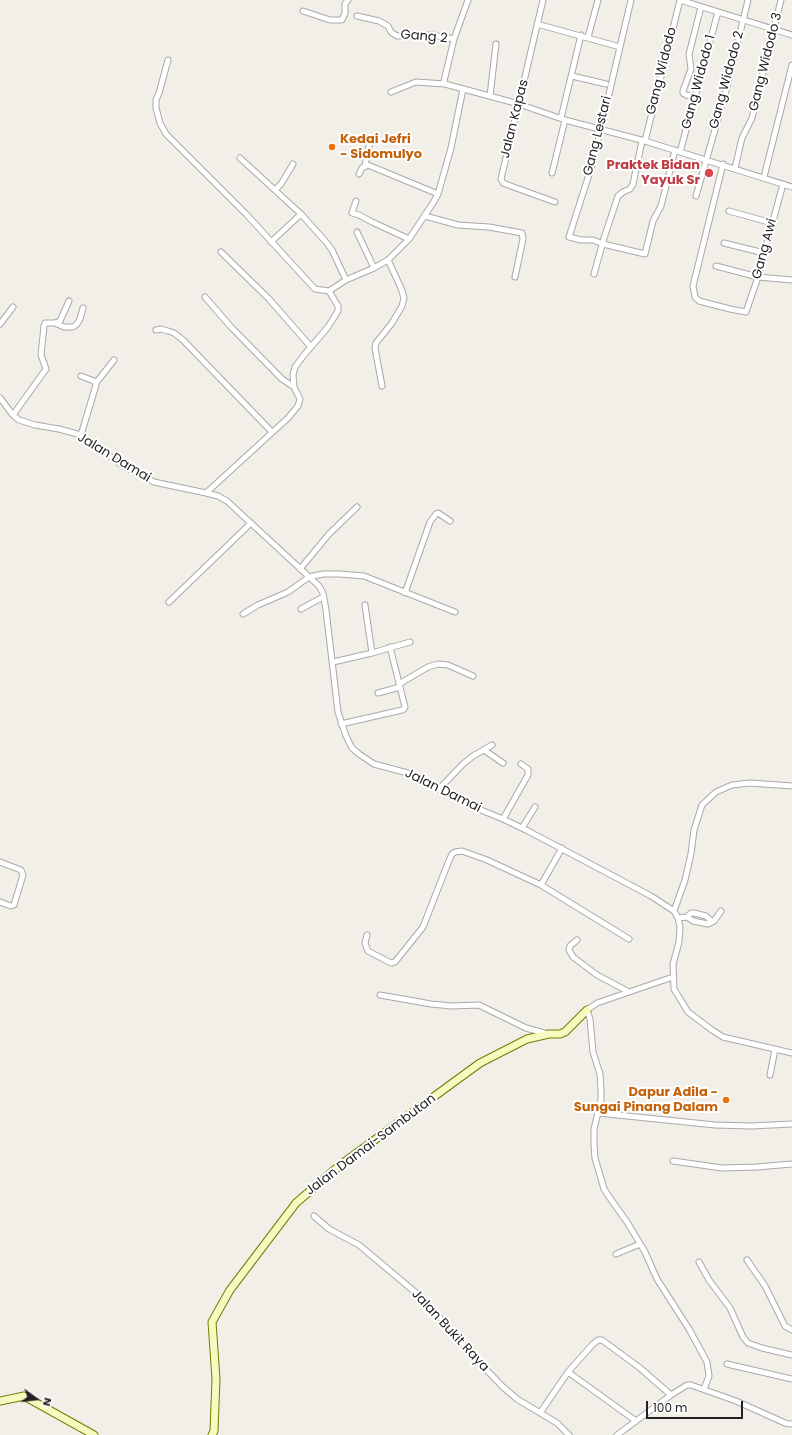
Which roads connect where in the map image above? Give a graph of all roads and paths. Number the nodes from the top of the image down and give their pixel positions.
1 (348, 0) edge
2 (468, 0) edge
3 (543, 0) edge
4 (598, 0) edge
5 (631, 0) edge
6 (680, 0) edge
7 (748, 0) edge
8 (781, 0) edge
9 (701, 7) junction
10 (303, 11) dead end
11 (718, 12) junction
12 (357, 16) dead end
13 (743, 19) junction
14 (537, 24) junction
15 (773, 29) junction
16 (582, 35) junction
17 (792, 35) edge
18 (588, 37) junction
19 (454, 40) junction
20 (496, 44) dead end
21 (620, 47) junction
22 (168, 60) dead end
23 (792, 65) edge
24 (572, 76) junction
25 (445, 84) junction
26 (606, 84) dead end
27 (464, 89) junction
28 (391, 92) dead end
29 (490, 96) junction
30 (695, 98) junction
31 (519, 104) junction
32 (563, 119) junction
33 (601, 129) junction
34 (370, 141) dead end
35 (644, 141) junction
36 (677, 151) junction
37 (240, 158) dead end
38 (706, 160) junction
39 (293, 164) dead end
40 (723, 164) junction
41 (365, 166) junction
42 (735, 168) junction
43 (552, 173) dead end
44 (359, 174) dead end
45 (764, 177) junction
46 (783, 184) junction
47 (792, 187) edge
48 (275, 190) junction
49 (438, 194) junction
50 (696, 196) dead end
51 (356, 200) dead end
52 (555, 202) dead end
53 (729, 211) dead end
54 (301, 214) junction
55 (425, 216) junction
56 (772, 223) junction
57 (357, 232) dead end
58 (410, 239) junction
59 (271, 242) junction
60 (724, 243) dead end
61 (603, 244) junction
62 (221, 252) dead end
63 (764, 253) junction
64 (388, 260) junction
65 (716, 266) dead end
66 (374, 268) junction
67 (594, 274) dead end
68 (515, 277) dead end
69 (758, 277) junction
70 (346, 280) junction
71 (792, 280) edge
72 (329, 291) junction
73 (204, 297) dead end
74 (69, 301) dead end
75 (13, 307) dead end
76 (83, 308) dead end
77 (55, 323) junction
78 (0, 324) edge
79 (156, 330) dead end
80 (311, 347) junction
81 (114, 360) dead end
82 (81, 376) dead end
83 (96, 383) junction
84 (382, 386) dead end
85 (294, 387) junction
86 (0, 398) edge
87 (13, 415) junction
88 (272, 432) junction
89 (81, 435) junction
90 (206, 493) junction
91 (357, 507) dead end
92 (450, 521) dead end
93 (251, 523) junction
94 (300, 569) junction
95 (309, 577) junction
96 (405, 593) junction
97 (323, 597) junction
98 (169, 602) dead end
99 (365, 605) dead end
100 (301, 609) dead end
101 (455, 612) dead end
102 (243, 614) dead end
103 (410, 642) dead end
104 (390, 647) junction
105 (372, 653) junction
106 (333, 662) junction
107 (474, 676) dead end
108 (399, 686) junction
109 (378, 693) dead end
110 (341, 724) junction
111 (492, 745) dead end
112 (484, 750) junction
113 (503, 763) dead end
114 (521, 764) dead end
115 (792, 786) edge
116 (439, 790) junction
117 (535, 807) dead end
118 (503, 819) junction
119 (522, 828) junction
120 (562, 848) junction
121 (0, 862) edge
122 (541, 885) junction
123 (0, 902) edge
124 (722, 911) dead end
125 (674, 912) junction
126 (687, 917) junction
127 (678, 918) junction
128 (712, 922) junction
129 (368, 935) dead end
130 (629, 939) dead end
131 (577, 940) dead end
132 (673, 977) junction
133 (629, 992) junction
134 (380, 995) dead end
135 (587, 1010) junction
136 (549, 1034) junction
137 (775, 1049) junction
138 (792, 1053) edge
139 (770, 1075) dead end
140 (598, 1113) junction
141 (792, 1124) edge
142 (673, 1161) dead end
143 (792, 1164) edge
144 (314, 1216) dead end
145 (640, 1244) junction
146 (616, 1254) dead end
147 (747, 1260) dead end
148 (700, 1262) dead end
149 (792, 1330) edge
150 (792, 1355) edge
151 (727, 1364) dead end
152 (568, 1372) junction
153 (792, 1379) edge
154 (704, 1389) junction
155 (671, 1395) junction
156 (0, 1401) edge
157 (540, 1413) junction
158 (636, 1421) junction
159 (792, 1424) edge
160 (94, 1435) edge
161 (212, 1435) edge
162 (569, 1435) edge
163 (617, 1435) edge

1 - 10 street
2 - 19 street
3 - 14 street, Jalan Kapas
4 - 18 street
5 - 21 street, Gang Lestari
6 - 9 street
6 - 35 street, Gang Widodo
7 - 13 street, Gang Widodo 2
8 - 15 street, Gang Widodo 3
9 - 11 street
9 - 30 street
11 - 13 street
11 - 30 street, Gang Widodo 1
12 - 19 street, Gang 2
13 - 15 street
13 - 38 street, Gang Widodo 2
14 - 16 street
14 - 31 street, Jalan Kapas
15 - 17 street
15 - 42 street, Gang Widodo 3
16 - 18 street
16 - 24 street
18 - 21 street
19 - 25 street
20 - 29 street
21 - 33 street, Gang Lestari
22 - 59 street
23 - 45 street
24 - 26 street
24 - 32 street
25 - 27 street
25 - 28 street
27 - 29 street
27 - 49 street
29 - 31 street
30 - 36 street, Gang Widodo 1
31 - 32 street
31 - 52 street, Jalan Kapas
32 - 33 street
32 - 43 street
33 - 35 street
33 - 61 street, Gang Lestari
34 - 41 street
35 - 36 street
35 - 61 street, Gang Widodo
36 - 38 street
36 - 61 street, Gang Widodo 1
37 - 48 street
38 - 40 street
38 - 50 street, Gang Widodo 2
39 - 48 street
40 - 42 street
40 - 69 street, Gang Awi
41 - 44 street
41 - 49 street
42 - 45 street
45 - 46 street
46 - 47 street
46 - 56 street, Gang Awi
48 - 54 street
49 - 55 street
51 - 58 street
53 - 56 street
54 - 59 street
54 - 70 street
55 - 58 street
55 - 68 street
56 - 63 street, Gang Awi
57 - 66 street
58 - 64 street
59 - 72 street
60 - 63 street
61 - 67 street, Gang Widodo
62 - 80 street
63 - 69 street, Gang Awi
64 - 66 street
64 - 84 street
65 - 69 street
66 - 70 street
69 - 71 street
70 - 72 street
72 - 80 street
73 - 85 street
74 - 77 street
75 - 78 street
76 - 77 street
77 - 87 street
79 - 88 street
80 - 85 street
81 - 83 street
82 - 83 street
83 - 89 street
85 - 88 street
86 - 87 street, Jalan Damai
87 - 89 street, Jalan Damai
88 - 90 street
89 - 90 street, Jalan Damai
90 - 93 street, Jalan Damai
91 - 94 street
92 - 96 street
93 - 94 street, Jalan Damai
93 - 98 street
94 - 95 street, Jalan Damai
95 - 96 street
95 - 97 street, Jalan Damai
95 - 102 street
96 - 101 street
97 - 100 street
97 - 106 street, Jalan Damai
99 - 105 street
103 - 104 street
104 - 105 street
104 - 108 street
105 - 106 street
106 - 110 street, Jalan Damai
107 - 108 street
108 - 109 street
108 - 110 street
110 - 116 street, Jalan Damai
111 - 112 street
112 - 113 street
112 - 116 street
114 - 118 street
115 - 125 street
116 - 118 street, Jalan Damai
117 - 119 street
118 - 119 street, Jalan Damai
119 - 120 street, Jalan Damai
120 - 122 street
120 - 125 street, Jalan Damai
121 - 123 street
122 - 129 street
122 - 130 street
124 - 128 street
125 - 127 street, Jalan Damai
126 - 127 street
126 - 128 street
126 - 128 street
127 - 132 street, Jalan Damai
131 - 133 street
132 - 133 street
132 - 137 street, Jalan Damai
133 - 135 street
134 - 136 street
135 - 136 street, Jalan Damai-Sambutan
135 - 140 street
136 - 161 street, Jalan Damai-Sambutan
137 - 138 street, Jalan Damai
137 - 139 street
140 - 141 street
140 - 145 street
142 - 143 street
144 - 157 street, Jalan Bukit Raya
145 - 146 street
145 - 154 street
147 - 149 street
148 - 150 street
151 - 153 street
152 - 155 street
152 - 157 street
152 - 158 street
154 - 155 street
154 - 159 street
155 - 158 street
156 - 160 street
157 - 162 street, Jalan Bukit Raya
158 - 163 street

